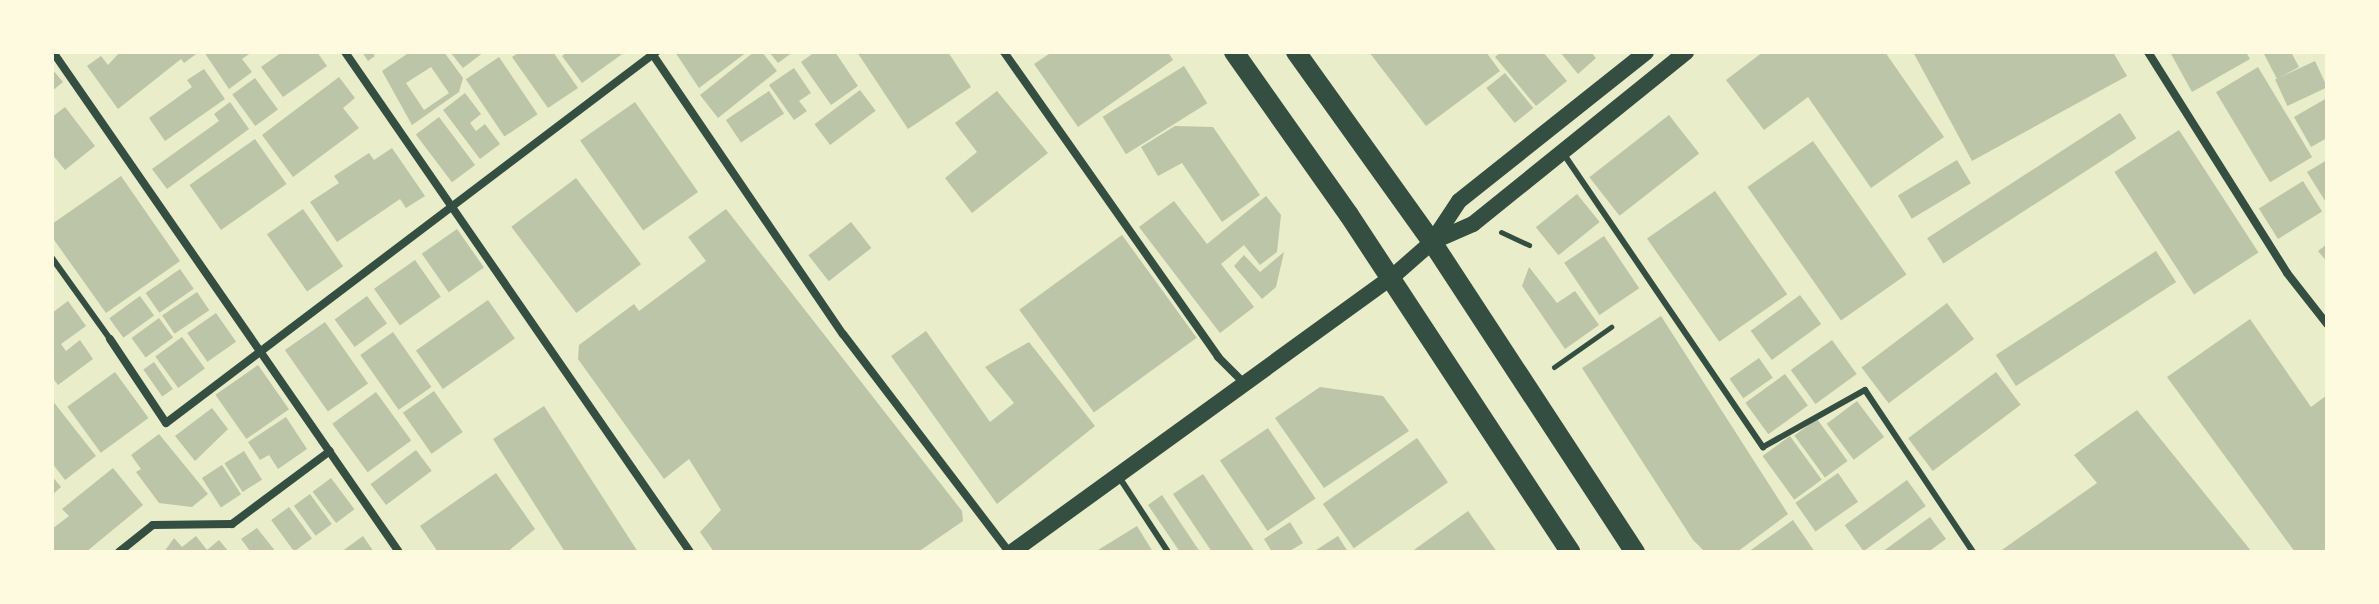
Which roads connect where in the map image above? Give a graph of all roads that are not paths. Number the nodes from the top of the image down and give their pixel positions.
1 (53, 52) edge
2 (345, 52) edge
3 (1004, 52) edge
4 (1234, 52) edge
5 (1296, 52) edge
6 (1646, 52) edge
7 (1686, 52) edge
8 (2148, 52) edge
9 (653, 53) edge
10 (1563, 153) junction
11 (450, 208) junction
12 (1432, 242) junction
13 (52, 258) edge
14 (1391, 278) junction
15 (2327, 324) edge
16 (110, 339) joint
17 (260, 352) junction
18 (1246, 385) junction
19 (330, 451) junction
20 (1119, 477) junction
21 (119, 552) edge
22 (399, 552) edge
23 (690, 552) edge
24 (1011, 552) edge
25 (1168, 552) edge
26 (1570, 552) edge
27 (1635, 552) edge
28 (1973, 552) edge

1 - 17 street
2 - 11 street
3 - 18 street
4 - 14 main road
5 - 12 main road
6 - 12 main road
7 - 10 main road
8 - 15 street
9 - 11 street
9 - 24 street
10 - 12 main road
10 - 28 lane
11 - 17 street
11 - 23 street
12 - 14 main road
12 - 27 main road
13 - 16 lane
14 - 18 main road
14 - 26 main road
16 - 17 street
17 - 19 street
18 - 20 main road
19 - 21 street
19 - 22 street
20 - 24 main road
20 - 25 lane

